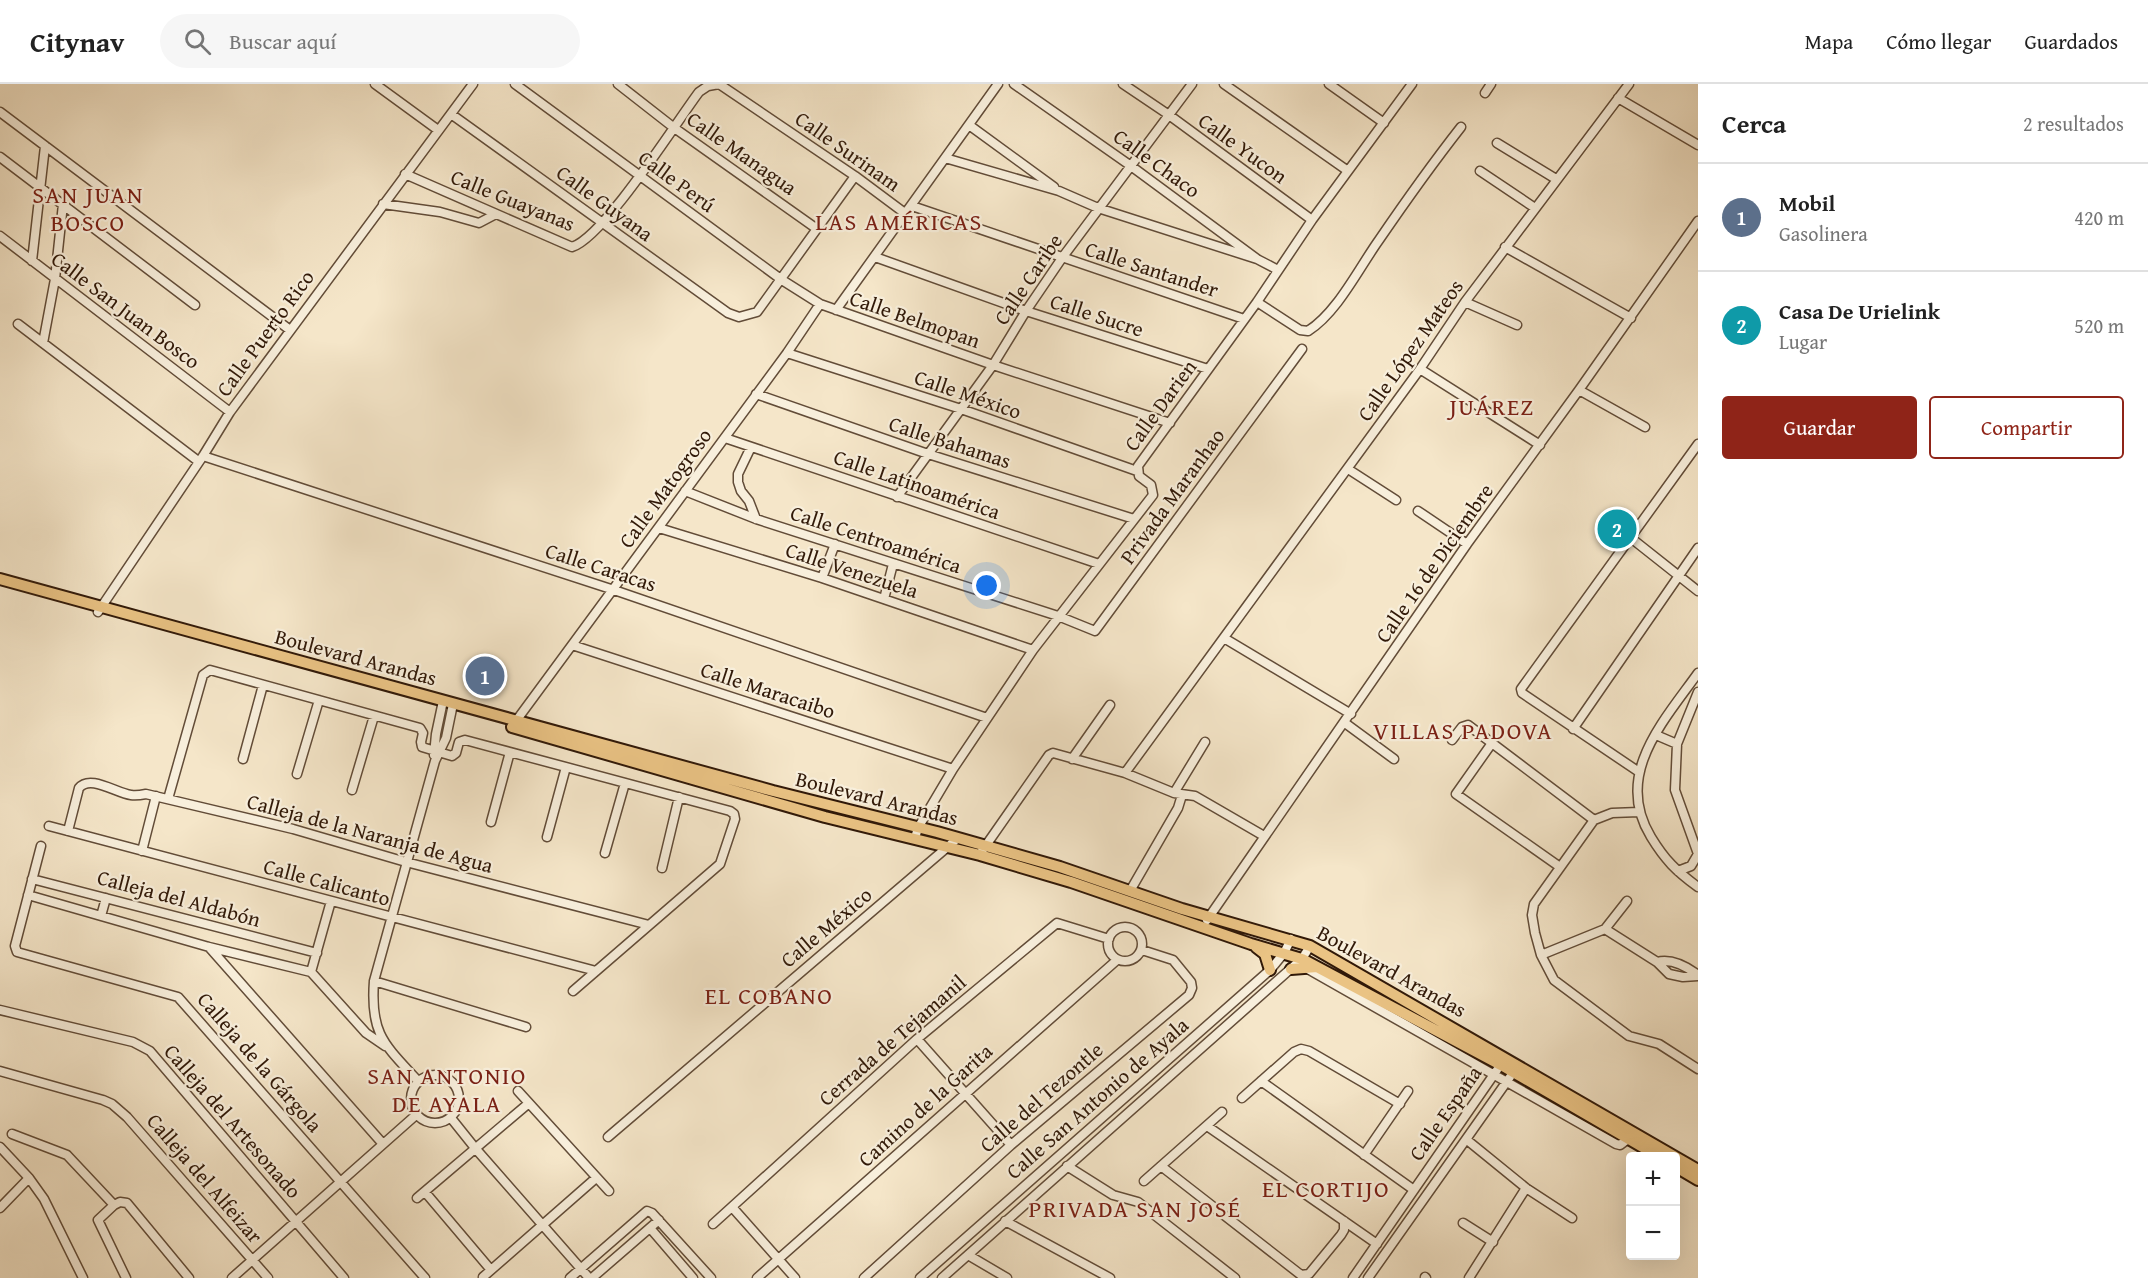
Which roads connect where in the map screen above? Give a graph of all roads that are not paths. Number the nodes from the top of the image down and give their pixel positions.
1 (375, 84) edge
2 (473, 84) edge
3 (515, 84) edge
4 (618, 84) edge
5 (998, 84) edge
6 (1014, 84) edge
7 (1123, 84) edge
8 (1192, 84) edge
9 (1224, 84) edge
10 (1329, 84) edge
11 (1412, 84) edge
12 (1491, 84) edge
13 (1629, 84) edge
14 (1485, 93) dead end
15 (1618, 98) junction
16 (0, 112) edge
17 (451, 114) junction
18 (1169, 115) junction
19 (1384, 123) junction
20 (969, 125) junction
21 (673, 127) junction
22 (1461, 127) dead end
23 (438, 130) junction
24 (1497, 143) dead end
25 (1698, 145) edge
26 (45, 146) junction
27 (0, 157) edge
28 (945, 158) junction
29 (1131, 166) junction
30 (1348, 171) junction
31 (1480, 171) dead end
32 (405, 174) junction
33 (639, 176) junction
34 (855, 176) junction
35 (1556, 179) junction
36 (41, 188) junction
37 (1059, 191) junction
38 (63, 204) junction
39 (383, 204) junction
40 (1098, 208) junction
41 (1535, 208) junction
42 (909, 210) junction
43 (496, 214) junction
44 (1312, 220) junction
45 (1698, 221) edge
46 (602, 224) junction
47 (817, 229) junction
48 (0, 236) edge
49 (1505, 247) junction
50 (875, 257) junction
51 (1062, 258) junction
52 (1257, 259) junction
53 (33, 261) junction
54 (1278, 270) junction
55 (55, 279) junction
56 (782, 280) junction
57 (1257, 302) junction
58 (1465, 302) junction
59 (820, 304) junction
60 (195, 305) dead end
61 (836, 310) junction
62 (1026, 311) junction
63 (1630, 318) junction
64 (1244, 319) junction
65 (18, 324) dead end
66 (1517, 325) dead end
67 (290, 330) junction
68 (43, 342) junction
69 (1302, 349) dead end
70 (787, 353) junction
71 (993, 365) junction
72 (1208, 369) junction
73 (1420, 369) junction
74 (1579, 390) junction
75 (756, 394) junction
76 (961, 409) junction
77 (230, 412) junction
78 (1170, 423) junction
79 (1645, 427) dead end
80 (725, 438) junction
81 (1698, 444) edge
82 (1540, 445) junction
83 (751, 447) junction
84 (927, 454) junction
85 (201, 458) junction
86 (1348, 469) junction
87 (1137, 471) junction
88 (685, 491) junction
89 (897, 496) junction
90 (1396, 500) dead end
91 (1418, 511) dead end
92 (756, 519) junction
93 (1134, 519) junction
94 (659, 528) junction
95 (1630, 538) junction
96 (835, 544) junction
97 (1467, 544) junction
98 (1698, 548) edge
99 (893, 564) junction
100 (1099, 564) junction
101 (1678, 576) junction
102 (822, 578) junction
103 (0, 579) edge
104 (0, 585) edge
105 (614, 590) junction
106 (1698, 591) edge
107 (884, 599) junction
108 (100, 610) junction
109 (1058, 616) junction
110 (1224, 638) junction
111 (572, 645) junction
112 (1033, 650) junction
113 (1698, 673) edge
114 (263, 685) junction
115 (1698, 692) edge
116 (319, 700) junction
117 (1110, 705) dead end
118 (447, 706) junction
119 (1351, 714) junction
120 (374, 716) junction
121 (987, 718) junction
122 (516, 721) junction
123 (1345, 723) junction
124 (1573, 729) junction
125 (1656, 735) junction
126 (1452, 740) dead end
127 (1205, 742) dead end
128 (1492, 743) junction
129 (1677, 744) junction
130 (437, 752) junction
131 (510, 752) junction
132 (243, 759) dead end
133 (1072, 759) junction
134 (1394, 759) dead end
135 (566, 767) junction
136 (953, 769) junction
137 (1639, 772) junction
138 (1125, 773) junction
139 (297, 774) dead end
140 (625, 783) junction
141 (352, 790) dead end
142 (1178, 794) junction
143 (156, 796) junction
144 (679, 797) junction
145 (168, 799) junction
146 (822, 804) junction
147 (1639, 812) junction
148 (825, 817) junction
149 (1594, 820) junction
150 (491, 822) dead end
151 (49, 826) dead end
152 (68, 831) junction
153 (917, 833) junction
154 (1264, 836) junction
155 (547, 837) dead end
156 (958, 838) junction
157 (41, 846) dead end
158 (949, 846) junction
159 (982, 850) junction
160 (142, 851) junction
161 (604, 852) dead end
162 (1698, 854) edge
163 (406, 862) junction
164 (1560, 867) junction
165 (662, 868) dead end
166 (1678, 871) junction
167 (32, 879) junction
168 (1698, 887) edge
169 (1130, 891) junction
170 (28, 895) junction
171 (106, 898) junction
172 (331, 901) junction
173 (1627, 901) dead end
174 (101, 916) junction
175 (390, 917) junction
176 (1209, 917) junction
177 (650, 925) junction
178 (1203, 927) junction
179 (1605, 929) junction
180 (1109, 939) junction
181 (1291, 939) junction
182 (1251, 944) junction
183 (1310, 946) junction
184 (208, 947) junction
185 (1142, 950) junction
186 (317, 953) junction
187 (1284, 953) junction
188 (1541, 955) junction
189 (1117, 960) junction
190 (1304, 964) junction
191 (1291, 969) joint
192 (1270, 970) junction
193 (596, 971) junction
194 (311, 972) junction
195 (1698, 976) edge
196 (374, 981) junction
197 (1356, 986) junction
198 (573, 991) dead end
199 (1364, 1000) junction
200 (0, 1010) edge
201 (526, 1027) dead end
202 (917, 1039) junction
203 (387, 1048) junction
204 (1500, 1066) junction
205 (1698, 1069) edge
206 (0, 1071) edge
207 (1513, 1073) junction
208 (418, 1081) junction
209 (1261, 1081) junction
210 (518, 1091) dead end
211 (1408, 1091) dead end
212 (965, 1093) junction
213 (1242, 1098) dead end
214 (529, 1102) junction
215 (1400, 1104) junction
216 (1222, 1112) dead end
217 (416, 1115) junction
218 (451, 1118) junction
219 (1207, 1126) junction
220 (12, 1134) dead end
221 (1083, 1134) junction
222 (608, 1137) dead end
223 (1467, 1140) junction
224 (383, 1144) junction
225 (1092, 1144) junction
226 (1011, 1145) junction
227 (0, 1147) edge
228 (475, 1148) junction
229 (1651, 1152) edge
230 (1364, 1155) junction
231 (1434, 1161) junction
232 (1067, 1166) junction
233 (1161, 1166) junction
234 (1447, 1169) junction
235 (1680, 1169) edge
236 (1698, 1170) edge
237 (29, 1178) junction
238 (596, 1178) junction
239 (1698, 1180) edge
240 (1144, 1181) dead end
241 (341, 1182) junction
242 (1023, 1186) junction
243 (1526, 1188) junction
244 (1414, 1190) junction
245 (609, 1191) dead end
246 (425, 1192) junction
247 (1032, 1197) junction
248 (417, 1198) dead end
249 (114, 1205) junction
250 (732, 1207) junction
251 (0, 1208) edge
252 (1572, 1218) dead end
253 (659, 1220) junction
254 (1005, 1221) junction
255 (1344, 1221) junction
256 (296, 1222) junction
257 (1463, 1223) dead end
258 (542, 1224) junction
259 (713, 1224) dead end
260 (650, 1228) junction
261 (1492, 1242) junction
262 (1377, 1244) junction
263 (968, 1255) junction
264 (778, 1259) junction
265 (253, 1260) junction
266 (581, 1269) junction
267 (491, 1270) junction
268 (483, 1277) edge
269 (83, 1278) edge
270 (126, 1278) edge
271 (189, 1278) edge
272 (232, 1278) edge
273 (268, 1278) edge
274 (344, 1278) edge
275 (425, 1278) edge
276 (570, 1278) edge
277 (591, 1278) edge
278 (693, 1278) edge
279 (711, 1278) edge
280 (757, 1278) edge
281 (795, 1278) edge
282 (864, 1278) edge
283 (920, 1278) edge
284 (942, 1278) edge
285 (1007, 1278) edge
286 (1110, 1278) edge
287 (1235, 1278) edge
288 (1353, 1278) edge
289 (1368, 1278) edge
290 (1468, 1278) edge

1 - 23 street
2 - 17 street, Calle Puerto Rico
3 - 33 street, Calle Perú
4 - 21 street, Calle Managua
5 - 20 street
6 - 29 street, Calle Chaco
7 - 18 street, Calle Yucon
8 - 18 street, Calle Caribe
9 - 30 street
10 - 19 street
11 - 19 street, Calle Darien
12 - 14 street
13 - 15 street, Calle López Mateos
15 - 25 street
15 - 35 street, Calle López Mateos
16 - 26 street
17 - 23 street, Calle Puerto Rico
17 - 46 street, Calle Guyana
18 - 29 street, Calle Caribe
18 - 44 street, Calle Yucon
19 - 30 street, Calle Darien
20 - 28 street
20 - 37 street
21 - 33 street
21 - 34 street, Calle Surinam
21 - 47 street, Calle Managua
22 - 57 street
23 - 32 street, Calle Puerto Rico
24 - 35 street
26 - 36 street
26 - 67 street
27 - 36 street
28 - 37 street
28 - 42 street
29 - 40 street, Calle Caribe
29 - 52 street, Calle Chaco
30 - 44 street, Calle Darien
31 - 41 street
32 - 39 street, Calle Puerto Rico
32 - 43 street, Calle Guayanas
33 - 46 street
33 - 56 street, Calle Perú
34 - 42 street, Calle Surinam
34 - 47 street
35 - 41 street, Calle López Mateos
36 - 38 street
36 - 53 street
37 - 40 street
38 - 55 street
38 - 60 street
39 - 43 street
39 - 67 street, Calle Puerto Rico
40 - 51 street, Calle Caribe
40 - 52 street
41 - 49 street, Calle López Mateos
42 - 50 street
42 - 51 street, Calle Santander
43 - 46 street, Calle Guayanas
44 - 54 street, Calle Darien
45 - 63 street, Calle 16 de Diciembre
46 - 56 street, Calle Guyana
47 - 56 street
48 - 53 street, Calle San Juan Bosco
49 - 58 street, Calle López Mateos
49 - 63 street
50 - 61 street
50 - 62 street, Calle Sucre
51 - 62 street, Calle Caribe
51 - 64 street, Calle Santander
52 - 54 street, Calle Chaco
53 - 55 street, Calle San Juan Bosco
54 - 57 street, Calle Darien
55 - 68 street
55 - 77 street, Calle San Juan Bosco
56 - 59 street, Calle Perú
57 - 64 street, Calle Darien
58 - 66 street
58 - 73 street, Calle López Mateos
59 - 61 street, Calle Belmopan
59 - 70 street, Calle Matogroso
61 - 71 street, Calle Belmopan
62 - 71 street, Calle Caribe
62 - 72 street, Calle Sucre
63 - 74 street, Calle 16 de Diciembre
64 - 72 street, Calle Darien
65 - 68 street, Calle Caracas
67 - 77 street, Calle Puerto Rico
68 - 85 street, Calle Caracas
69 - 109 street, Privada Maranhao
70 - 75 street, Calle Matogroso
70 - 76 street, Calle México
71 - 76 street, Calle Caribe
71 - 78 street, Calle Belmopan
72 - 78 street, Calle Darien
73 - 82 street
73 - 86 street, Calle López Mateos
74 - 79 street
74 - 82 street, Calle 16 de Diciembre
75 - 80 street, Calle Matogroso
75 - 84 street, Calle Bahamas
76 - 84 street, Calle Caribe
76 - 87 street, Calle México
77 - 85 street, Calle Puerto Rico
78 - 87 street, Calle Darien
80 - 83 street, Calle Latinoamérica
80 - 88 street, Calle Matogroso
81 - 95 street
82 - 97 street, Calle 16 de Diciembre
83 - 89 street, Calle Latinoamérica
83 - 92 street
84 - 89 street, Calle Caribe
84 - 93 street, Calle Bahamas
85 - 105 street, Calle Caracas
85 - 108 street, Calle Puerto Rico
86 - 90 street
86 - 110 street, Calle López Mateos
87 - 93 street, Calle Darien
88 - 92 street, Calle Centroamérica
88 - 94 street, Calle Matogroso
89 - 100 street, Calle Latinoamérica
91 - 97 street
92 - 96 street, Calle Centroamérica
93 - 100 street, Calle Darien
94 - 102 street, Calle Venezuela
94 - 105 street, Calle Matogroso
95 - 101 street
95 - 124 street
96 - 99 street, Calle Centroamérica
96 - 102 street
97 - 119 street, Calle 16 de Diciembre
98 - 101 street
99 - 107 street
99 - 109 street, Calle Centroamérica
100 - 109 street, Calle Darien
101 - 106 street
101 - 124 street
102 - 107 street, Calle Venezuela
103 - 108 main road, Boulevard Arandas
104 - 108 main road, Boulevard Arandas
105 - 111 street, Calle Matogroso
105 - 121 street, Calle Caracas
107 - 112 street, Calle Venezuela
108 - 118 main road, Boulevard Arandas
109 - 112 street, Calle Darien
110 - 119 street
110 - 138 street, Calle López Mateos
111 - 122 street, Calle Matogroso
111 - 136 street, Calle Maracaibo
112 - 121 street, Calle Darien
113 - 125 street
114 - 116 street
114 - 132 street
114 - 145 street
115 - 129 street
116 - 120 street
116 - 139 street
117 - 133 street
118 - 122 main road, Boulevard Arandas
118 - 130 street
118 - 148 main road, Boulevard Arandas
119 - 123 street, Calle 16 de Diciembre
120 - 130 street
120 - 141 street
121 - 136 street, Calle Darien
122 - 146 main road, Boulevard Arandas
123 - 134 street
123 - 154 street, Calle 16 de Diciembre
124 - 137 street
125 - 129 street
125 - 137 street
126 - 128 street
127 - 142 street
128 - 149 street
128 - 164 street
129 - 162 street
130 - 131 street
130 - 163 street
131 - 135 street
131 - 150 street
133 - 138 street
133 - 159 street
135 - 140 street
135 - 155 street
136 - 153 street, Calle Darien
137 - 147 street
138 - 142 street
140 - 144 street
140 - 161 street
142 - 154 street
142 - 169 street
143 - 145 street, Calleja de la Naranja de Agua
143 - 152 street, Calleja de la Naranja de Agua
143 - 160 street
144 - 165 street
144 - 177 street
145 - 163 street, Calleja de la Naranja de Agua
146 - 148 street
146 - 153 main road, Boulevard Arandas
147 - 149 street
147 - 166 street
148 - 153 main road, Boulevard Arandas
149 - 164 street
151 - 152 street, Calle Calicanto
152 - 160 street, Calle Calicanto
153 - 156 main road, Boulevard Arandas
153 - 158 main road, Boulevard Arandas
154 - 176 street, Calle 16 de Diciembre
156 - 158 street, Calle México
156 - 159 main road, Boulevard Arandas
157 - 167 street
158 - 159 main road, Boulevard Arandas
158 - 222 street, Calle México
159 - 169 main road, Boulevard Arandas
159 - 178 main road, Boulevard Arandas
160 - 172 street, Calle Calicanto
162 - 166 street
163 - 175 street
163 - 177 street, Calleja de la Naranja de Agua
164 - 188 street
166 - 168 street
167 - 170 street
167 - 171 street, Calleja del Aldabón
169 - 176 main road, Boulevard Arandas
170 - 174 street, Calleja del Aldabón
170 - 241 street, Calleja de la Gárgola
171 - 174 street
171 - 186 street, Calleja del Aldabón
172 - 175 street, Calle Calicanto
172 - 186 street
173 - 179 street
174 - 184 street, Calleja del Aldabón
175 - 193 street, Calle Calicanto
175 - 196 street
176 - 178 street, Calle 16 de Diciembre
176 - 181 main road, Boulevard Arandas
177 - 193 street
178 - 182 main road, Boulevard Arandas
179 - 188 street
179 - 195 street
180 - 185 street
180 - 189 street
180 - 202 street, Cerrada de Tejamanil
181 - 183 main road, Boulevard Arandas
181 - 187 street, Calle San Antonio de Ayala
182 - 187 main road, Boulevard Arandas
182 - 192 main road
183 - 190 street
183 - 204 main road, Boulevard Arandas
184 - 194 street, Calleja del Aldabón
184 - 224 street
185 - 189 street
185 - 226 street, Calle del Tezontle
186 - 194 street
187 - 190 main road, Boulevard Arandas
187 - 192 street, Calle San Antonio de Ayala
188 - 205 street
189 - 212 street, Camino de la Garita
190 - 191 main road
190 - 197 main road, Boulevard Arandas
190 - 199 street
191 - 225 street
192 - 221 street, Calle San Antonio de Ayala
193 - 198 street
194 - 203 street
196 - 201 street
196 - 203 street
197 - 199 main road
197 - 204 main road, Boulevard Arandas
199 - 204 street
200 - 256 street, Calleja del Artesonado
202 - 212 street
202 - 250 street, Cerrada de Tejamanil
203 - 208 street
204 - 207 main road, Boulevard Arandas
204 - 231 street, Calle España
206 - 265 street, Calleja del Alfeizar
207 - 223 street, Calle España
207 - 229 main road, Boulevard Arandas
207 - 236 main road, Boulevard Arandas
208 - 217 street
208 - 218 street
209 - 213 street
209 - 215 street
209 - 230 street
210 - 214 street
211 - 215 street
212 - 226 street
212 - 264 street, Camino de la Garita
214 - 228 street
214 - 238 street
215 - 230 street
216 - 219 street
217 - 218 street
217 - 224 street
218 - 228 street
219 - 233 street
219 - 255 street
220 - 249 street
221 - 225 street
221 - 242 street, Calle San Antonio de Ayala
223 - 234 street, Calle España
223 - 243 street
224 - 241 street
225 - 232 street
226 - 282 street, Calle del Tezontle
227 - 237 street
228 - 246 street
228 - 258 street
230 - 244 street
231 - 234 street
231 - 244 street, Calle España
232 - 247 street
232 - 287 street
233 - 240 street
233 - 255 street
234 - 289 street, Calle España
235 - 239 main road
237 - 251 street
237 - 269 street
238 - 245 street
238 - 258 street
241 - 256 street
241 - 275 street, Calleja de la Gárgola
242 - 247 street
242 - 283 street, Calle San Antonio de Ayala
243 - 252 street
243 - 261 street
244 - 262 street, Calle España
246 - 248 street
246 - 267 street
247 - 254 street
249 - 270 street
249 - 271 street
250 - 259 street, Cerrada de Tejamanil
250 - 264 street
253 - 260 street
253 - 266 street
253 - 279 street
254 - 263 street
254 - 286 street
255 - 262 street
256 - 265 street
256 - 274 street, Calleja del Artesonado
257 - 261 street
258 - 266 street
258 - 267 street
260 - 277 street
260 - 278 street
261 - 290 street
262 - 288 street, Calle España
263 - 284 street
263 - 285 street
264 - 280 street, Camino de la Garita
264 - 281 street
265 - 272 street
265 - 273 street, Calleja del Alfeizar
266 - 276 street
266 - 277 street
267 - 268 street

